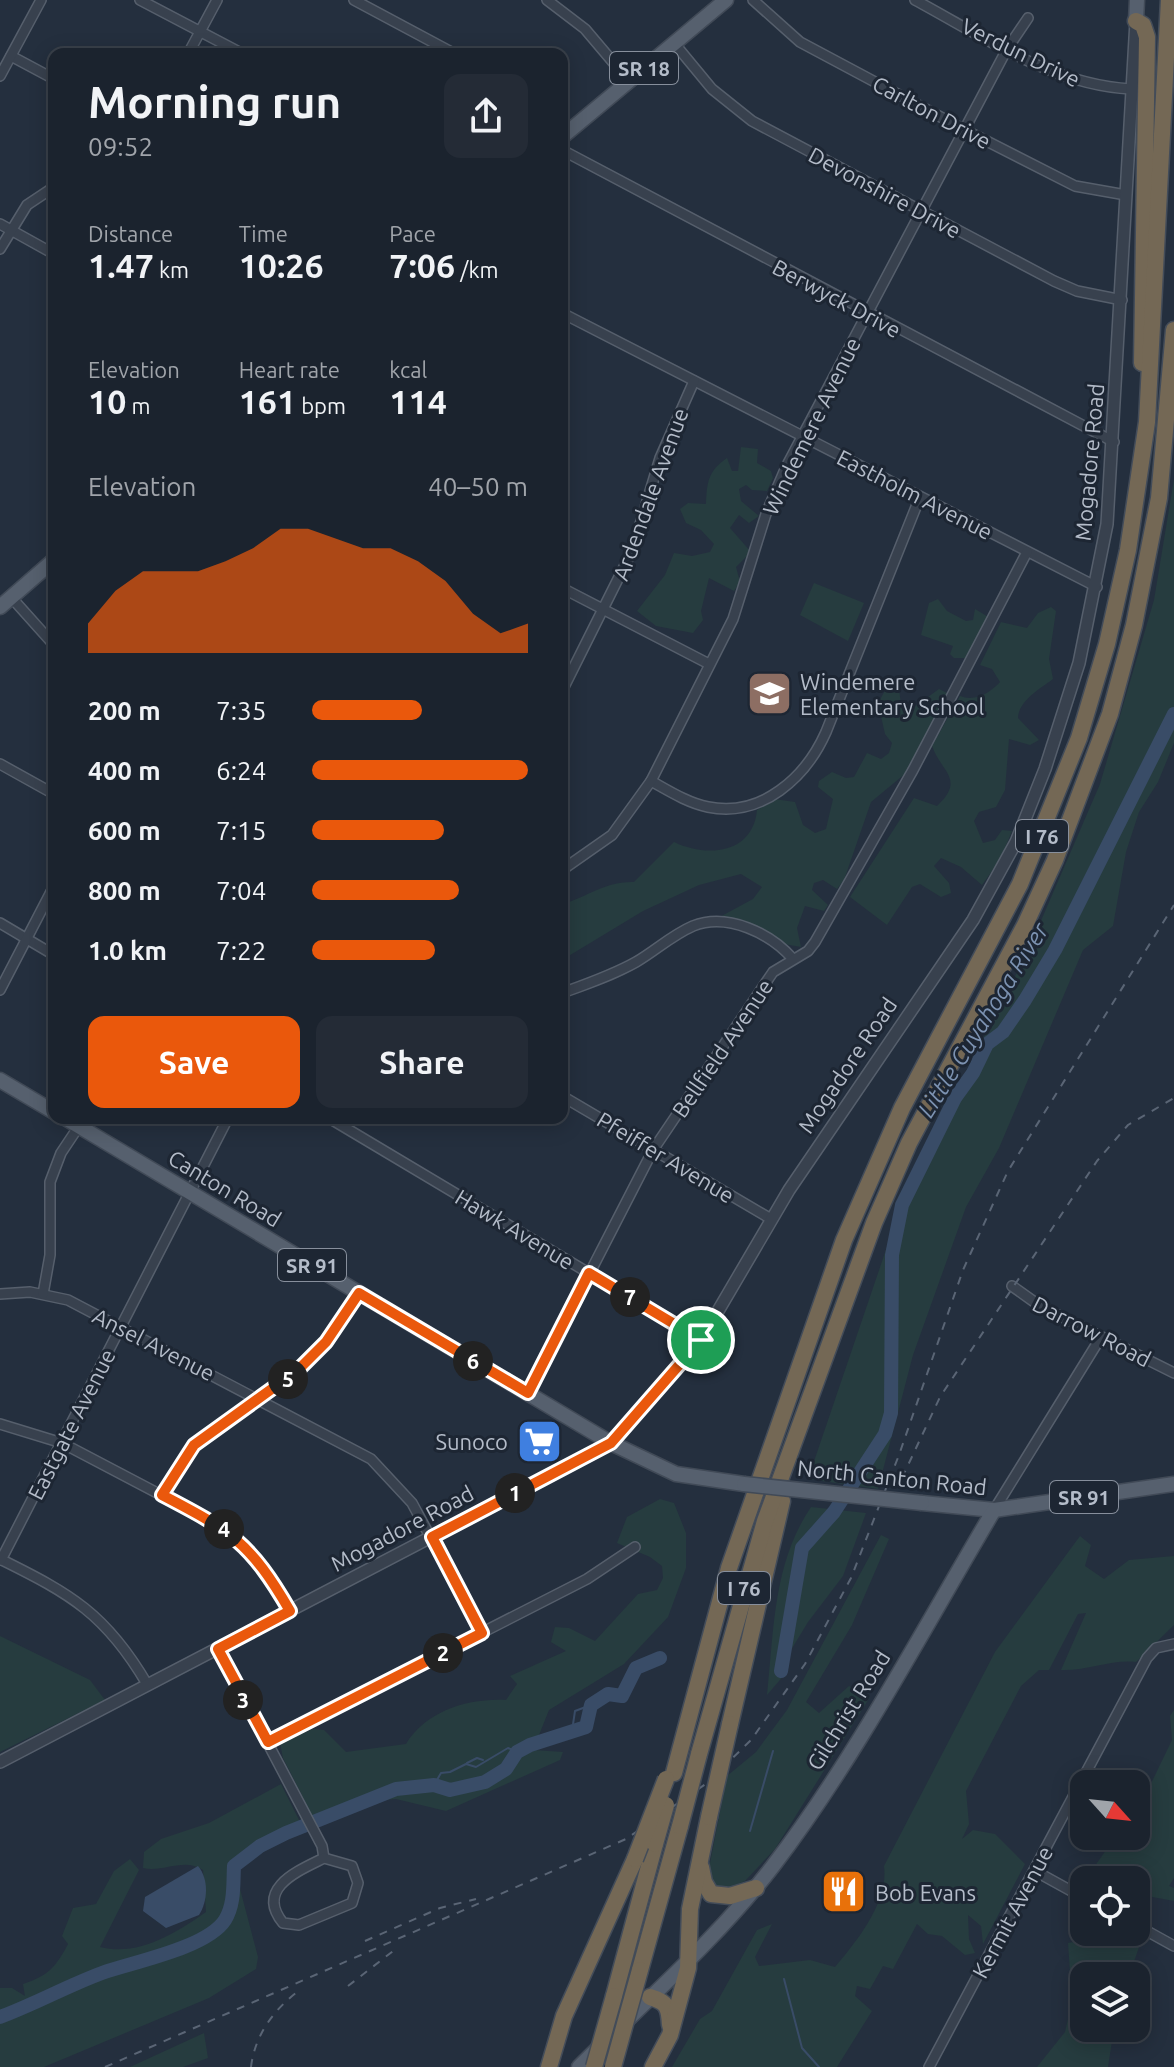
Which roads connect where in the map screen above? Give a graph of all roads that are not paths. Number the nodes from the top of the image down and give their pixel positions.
1 (41, 0) edge
2 (140, 0) edge
3 (217, 0) edge
4 (354, 0) edge
5 (547, 0) edge
6 (726, 0) edge
7 (753, 0) edge
8 (915, 0) edge
9 (1137, 0) edge
10 (1169, 0) edge
11 (1028, 18) dead end
12 (1136, 21) junction
13 (200, 32) junction
14 (674, 43) junction
15 (191, 48) edge
16 (231, 48) edge
17 (444, 48) edge
18 (1007, 49) junction
19 (11, 56) junction
20 (0, 76) edge
21 (48, 76) edge
22 (629, 81) junction
23 (1131, 89) junction
24 (965, 130) junction
25 (568, 132) edge
26 (568, 153) edge
27 (48, 191) edge
28 (1126, 195) junction
29 (922, 211) junction
30 (0, 224) edge
31 (10, 230) junction
32 (0, 249) edge
33 (48, 251) edge
34 (1122, 300) junction
35 (867, 313) junction
36 (568, 316) edge
37 (1174, 330) edge
38 (694, 381) junction
39 (1147, 422) junction
40 (802, 436) junction
41 (1114, 442) junction
42 (920, 497) junction
43 (1027, 552) junction
44 (48, 565) edge
45 (1097, 587) junction
46 (568, 591) edge
47 (6, 602) edge
48 (604, 610) junction
49 (48, 640) edge
50 (709, 664) junction
51 (568, 679) edge
52 (0, 764) edge
53 (651, 781) junction
54 (48, 791) edge
55 (568, 866) edge
56 (48, 897) edge
57 (0, 923) edge
58 (26, 939) junction
59 (48, 952) edge
60 (793, 959) junction
61 (0, 990) edge
62 (568, 990) edge
63 (0, 1080) edge
64 (568, 1100) edge
65 (48, 1108) edge
66 (76, 1124) edge
67 (225, 1124) edge
68 (339, 1124) edge
69 (79, 1126) junction
70 (653, 1150) junction
71 (190, 1193) junction
72 (771, 1219) junction
73 (589, 1273) junction
74 (1012, 1286) dead end
75 (359, 1293) junction
76 (0, 1294) edge
77 (43, 1294) junction
78 (121, 1328) junction
79 (1101, 1337) junction
80 (701, 1340) junction
81 (1174, 1373) edge
82 (528, 1393) junction
83 (259, 1398) junction
84 (0, 1424) edge
85 (799, 1425) junction
86 (62, 1443) junction
87 (611, 1443) junction
88 (1174, 1484) edge
89 (162, 1495) junction
90 (994, 1510) junction
91 (432, 1537) junction
92 (635, 1547) dead end
93 (1, 1559) edge
94 (290, 1611) junction
95 (482, 1633) junction
96 (1174, 1644) edge
97 (218, 1649) junction
98 (147, 1684) junction
99 (268, 1742) junction
100 (0, 1762) edge
101 (670, 1776) junction
102 (324, 1858) junction
103 (701, 1858) junction
104 (1035, 1871) junction
105 (756, 1888) junction
106 (1070, 1890) edge
107 (1150, 1933) edge
108 (1174, 1946) edge
109 (690, 1957) junction
110 (650, 1997) junction
111 (670, 2035) junction
112 (549, 2067) edge
113 (579, 2067) edge
114 (594, 2067) edge
115 (613, 2067) edge
116 (653, 2067) edge
117 (929, 2067) edge

1 - 19 street
2 - 13 street
3 - 13 street
4 - 17 street
5 - 22 street
6 - 14 main road, SR 18
7 - 24 street, Carlton Drive
8 - 18 street, Verdun Drive
9 - 12 main road, Mogadore Road
10 - 39 highway, I 76
11 - 18 street, Windemere Avenue
12 - 23 street, Mogadore Road
12 - 39 highway
13 - 15 street
13 - 16 street
14 - 22 main road, SR 18
14 - 29 street, Devonshire Drive
18 - 23 street, Verdun Drive
18 - 24 street, Windemere Avenue
19 - 20 street
19 - 21 street
22 - 25 main road, SR 18
23 - 28 street, Mogadore Road
24 - 28 street, Carlton Drive
24 - 29 street, Windemere Avenue
26 - 35 street, Berwyck Drive
27 - 31 street
28 - 34 street, Mogadore Road
29 - 34 street, Devonshire Drive
29 - 35 street, Windemere Avenue
30 - 31 street
31 - 32 street
31 - 33 street
34 - 41 street, Mogadore Road
35 - 40 street, Windemere Avenue
35 - 41 street, Berwyck Drive
36 - 38 street, Eastholm Avenue
37 - 85 highway, I 76
38 - 40 street, Eastholm Avenue
38 - 48 street, Ardendale Avenue
39 - 101 highway, I 76
40 - 42 street, Eastholm Avenue
40 - 50 street, Windemere Avenue
41 - 45 street, Mogadore Road
42 - 43 street, Eastholm Avenue
42 - 53 street
43 - 45 street, Eastholm Avenue
43 - 60 street, Bellfield Avenue
44 - 47 main road
45 - 72 street, Mogadore Road
46 - 48 street
47 - 49 street
48 - 50 street
48 - 51 street, Ardendale Avenue
50 - 53 street, Windemere Avenue
52 - 54 street
53 - 55 street, Windemere Avenue
56 - 58 street
57 - 58 street
58 - 59 street
58 - 61 street
60 - 62 street
60 - 70 street, Bellfield Avenue
63 - 65 main road
64 - 70 street, Pfeiffer Avenue
66 - 69 main road, Canton Road / SR 91
67 - 71 street, Eastgate Avenue
68 - 73 street, Hawk Avenue
69 - 71 main road, Canton Road / SR 91
69 - 77 street
70 - 72 street, Pfeiffer Avenue
70 - 73 street, Bellfield Avenue
71 - 75 main road, Canton Road / SR 91
71 - 78 street, Eastgate Avenue
72 - 80 street, Mogadore Road
73 - 80 street, Hawk Avenue
73 - 82 street, Bellfield Avenue
74 - 79 street, Darrow Road
75 - 82 main road, Canton Road / SR 91
75 - 83 street
76 - 77 street, Ansel Avenue
77 - 78 street, Ansel Avenue
78 - 83 street, Ansel Avenue
78 - 86 street, Eastgate Avenue
79 - 81 street, Darrow Road
79 - 90 street, Gilchrist Road
80 - 87 street, Mogadore Road
82 - 87 main road, Canton Road / SR 91
83 - 89 street
83 - 91 street, Ansel Avenue
84 - 86 street
85 - 103 highway, bridge
85 - 115 highway, I 76, bridge
86 - 89 street
86 - 93 street, Eastgate Avenue
87 - 90 main road, North Canton Road / SR 91, bridge
87 - 91 street, Mogadore Road
88 - 90 main road, North Canton Road / SR 91
89 - 94 street
90 - 105 main road, Gilchrist Road
91 - 94 street, Mogadore Road
91 - 95 street, Ansel Avenue
92 - 95 street
93 - 98 street
94 - 97 street, Mogadore Road
95 - 99 street
96 - 104 street, Kermit Avenue
97 - 98 street, Mogadore Road
97 - 99 street
98 - 100 street, Mogadore Road
99 - 102 street
101 - 112 highway, bridge
101 - 114 highway, I 76, bridge
102 - 102 street
103 - 105 highway
103 - 109 highway
104 - 106 street
104 - 117 street, Kermit Avenue
105 - 109 main road, Gilchrist Road
107 - 108 street
109 - 110 main road, Gilchrist Road
109 - 111 highway
110 - 111 highway
110 - 113 main road, Gilchrist Road
111 - 116 highway

